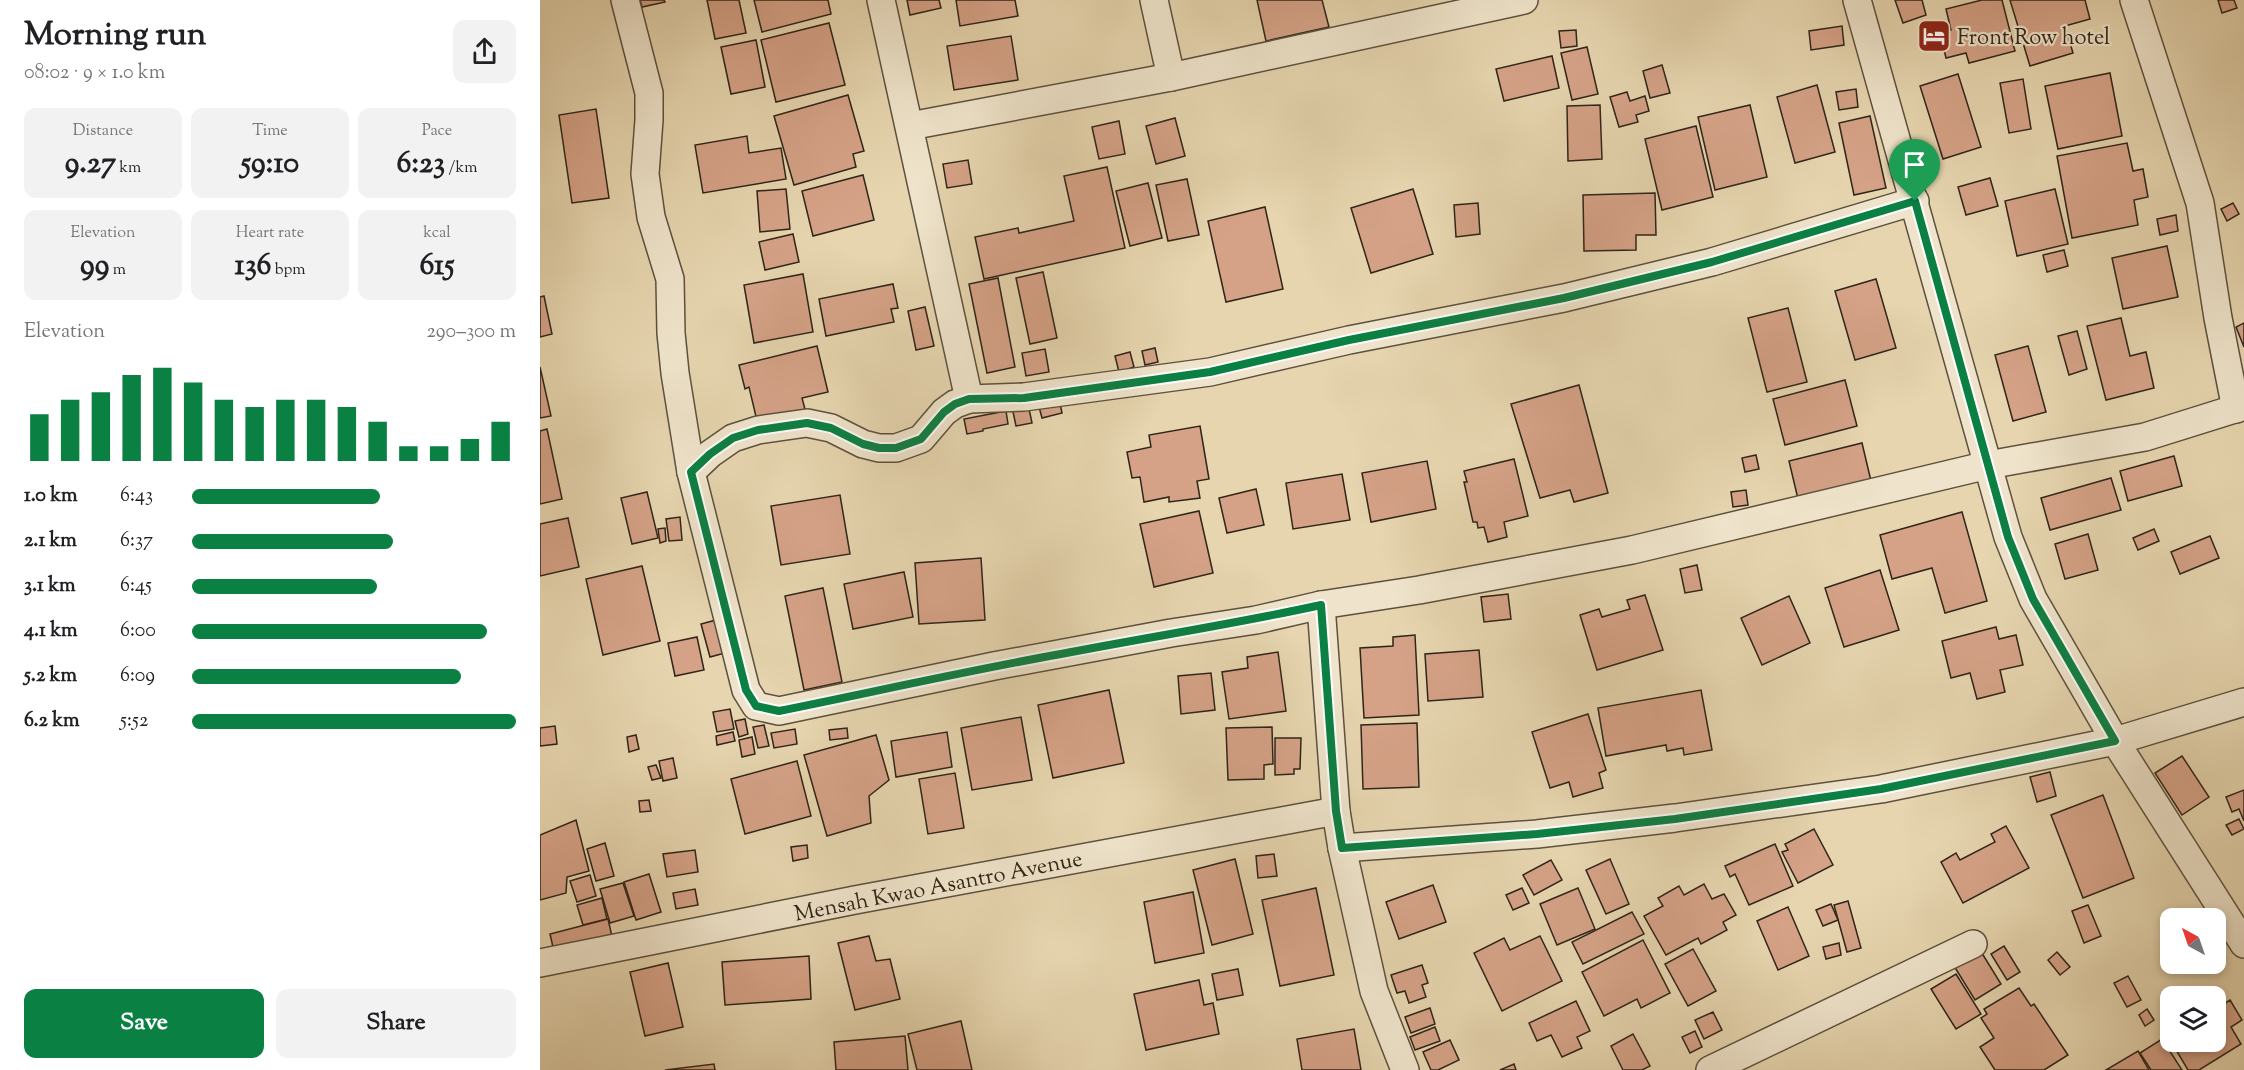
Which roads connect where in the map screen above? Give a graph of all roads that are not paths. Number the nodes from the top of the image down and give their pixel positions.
1 (625, 0) edge
2 (881, 0) edge
3 (1154, 0) edge
4 (1524, 0) edge
5 (1857, 0) edge
6 (2134, 0) edge
7 (1171, 78) junction
8 (910, 126) junction
9 (1915, 201) junction
10 (969, 399) junction
11 (2240, 407) edge
12 (1988, 465) junction
13 (691, 472) junction
14 (1321, 605) junction
15 (2244, 702) edge
16 (2115, 741) junction
17 (1336, 811) junction
18 (1342, 848) junction
19 (1972, 944) dead end
20 (2244, 944) edge
21 (540, 963) edge
22 (1405, 1070) edge
23 (1710, 1070) edge

1 - 13 street
2 - 8 street
3 - 7 street
4 - 7 street
5 - 9 street
6 - 11 street
7 - 8 street
8 - 10 street
9 - 10 street
9 - 12 street
10 - 13 street
11 - 12 street
12 - 14 street
12 - 16 street
13 - 14 street
14 - 17 street
15 - 16 street
16 - 18 street
16 - 20 street
17 - 18 street
17 - 21 street, Mensah Kwao Asantro Avenue
18 - 22 street
19 - 23 street

